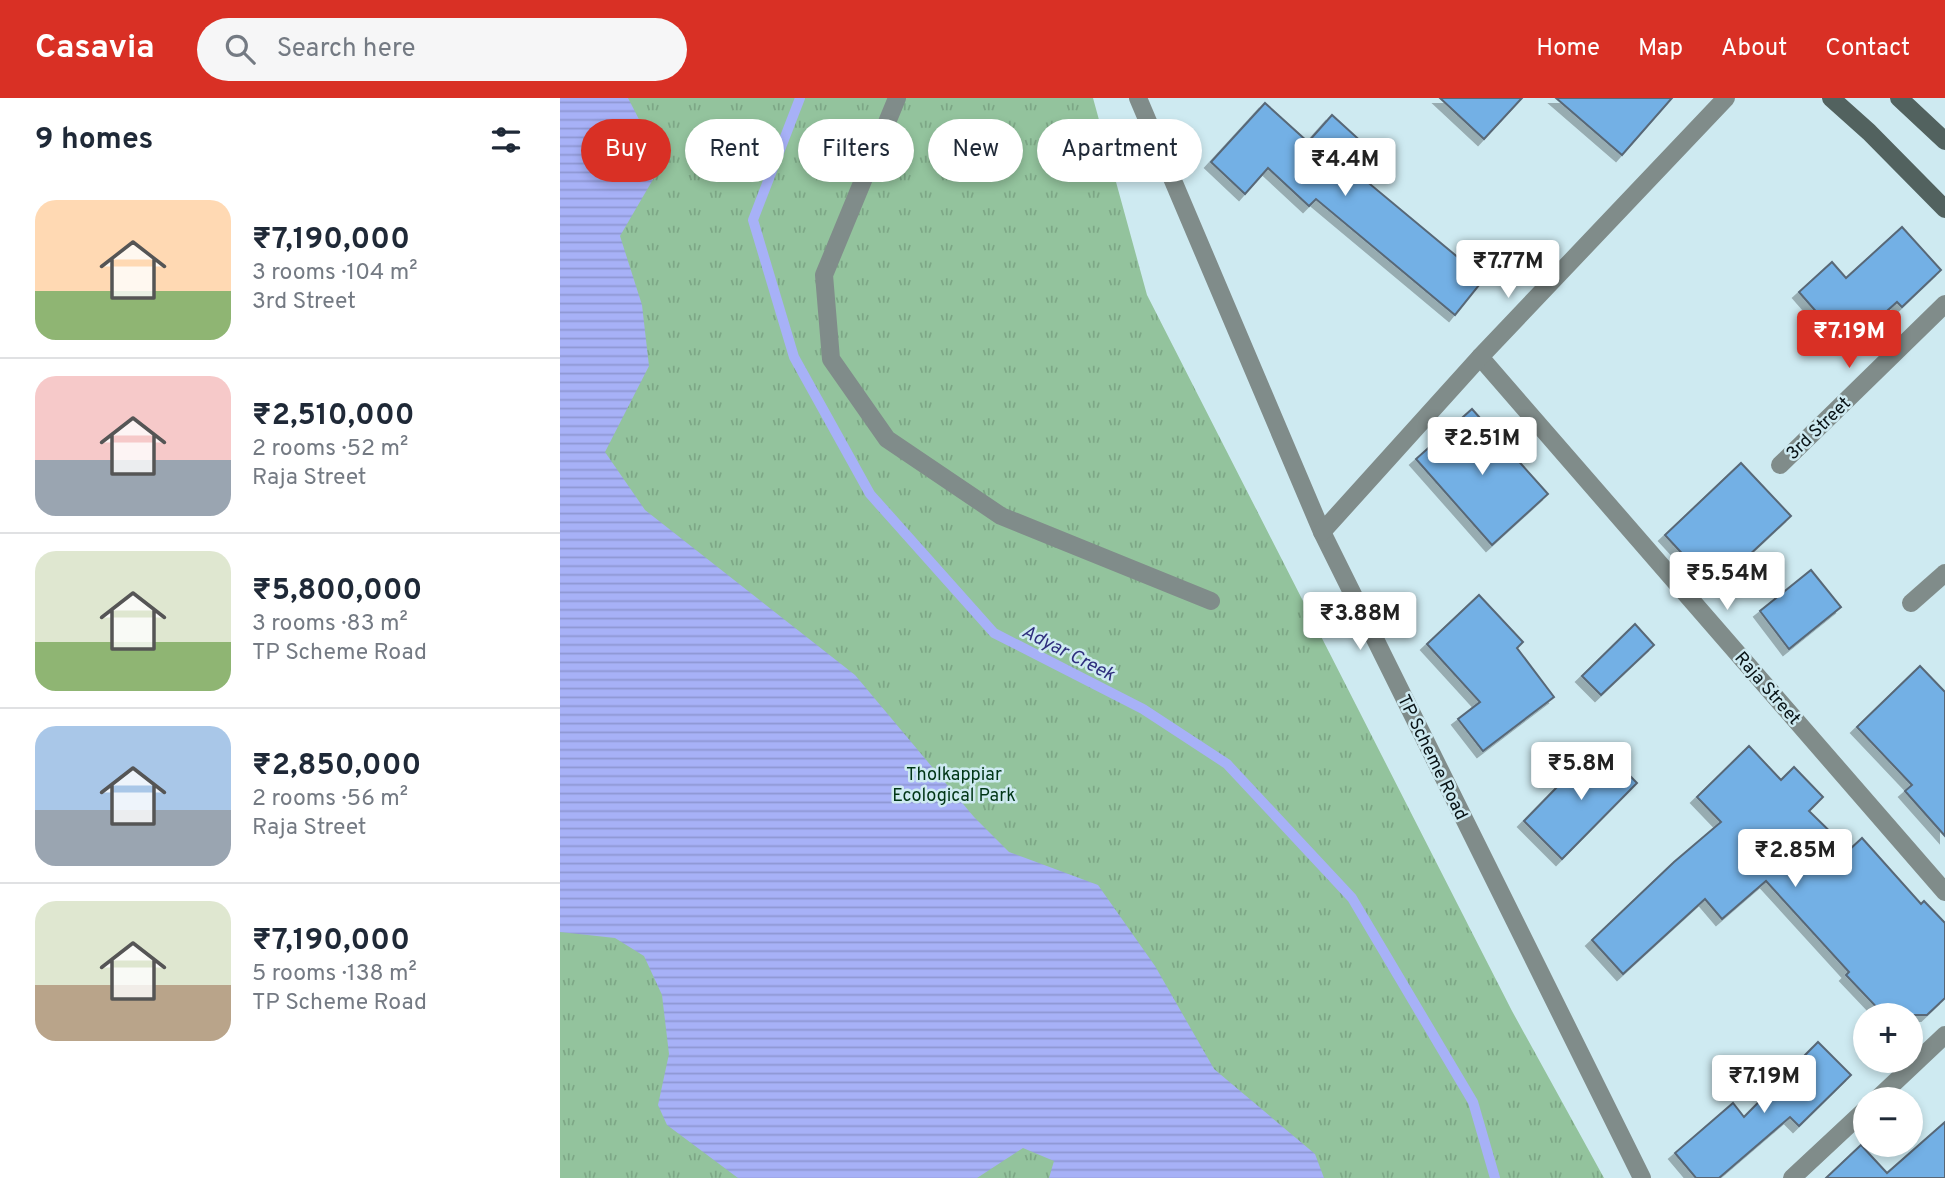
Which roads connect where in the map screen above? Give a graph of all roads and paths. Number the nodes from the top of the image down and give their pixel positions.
1 (897, 98) edge
2 (1138, 98) edge
3 (1726, 98) edge
4 (1832, 98) edge
5 (1899, 98) edge
6 (1945, 141) edge
7 (1945, 209) edge
8 (1945, 304) edge
9 (1480, 357) junction
10 (1780, 465) dead end
11 (1322, 532) junction
12 (1945, 573) edge
13 (1211, 601) dead end
14 (1910, 603) dead end
15 (1945, 892) edge
16 (1945, 1035) edge
17 (1890, 1087) edge
18 (1853, 1122) edge
19 (1642, 1178) edge
20 (1792, 1178) edge

1 - 13 street
2 - 11 street, TP Scheme Road
3 - 9 street
4 - 7 main road
5 - 6 main road
8 - 10 street, 3rd Street
9 - 11 street
9 - 15 street, Raja Street
11 - 19 street, TP Scheme Road
12 - 14 street
16 - 17 street
18 - 20 street

